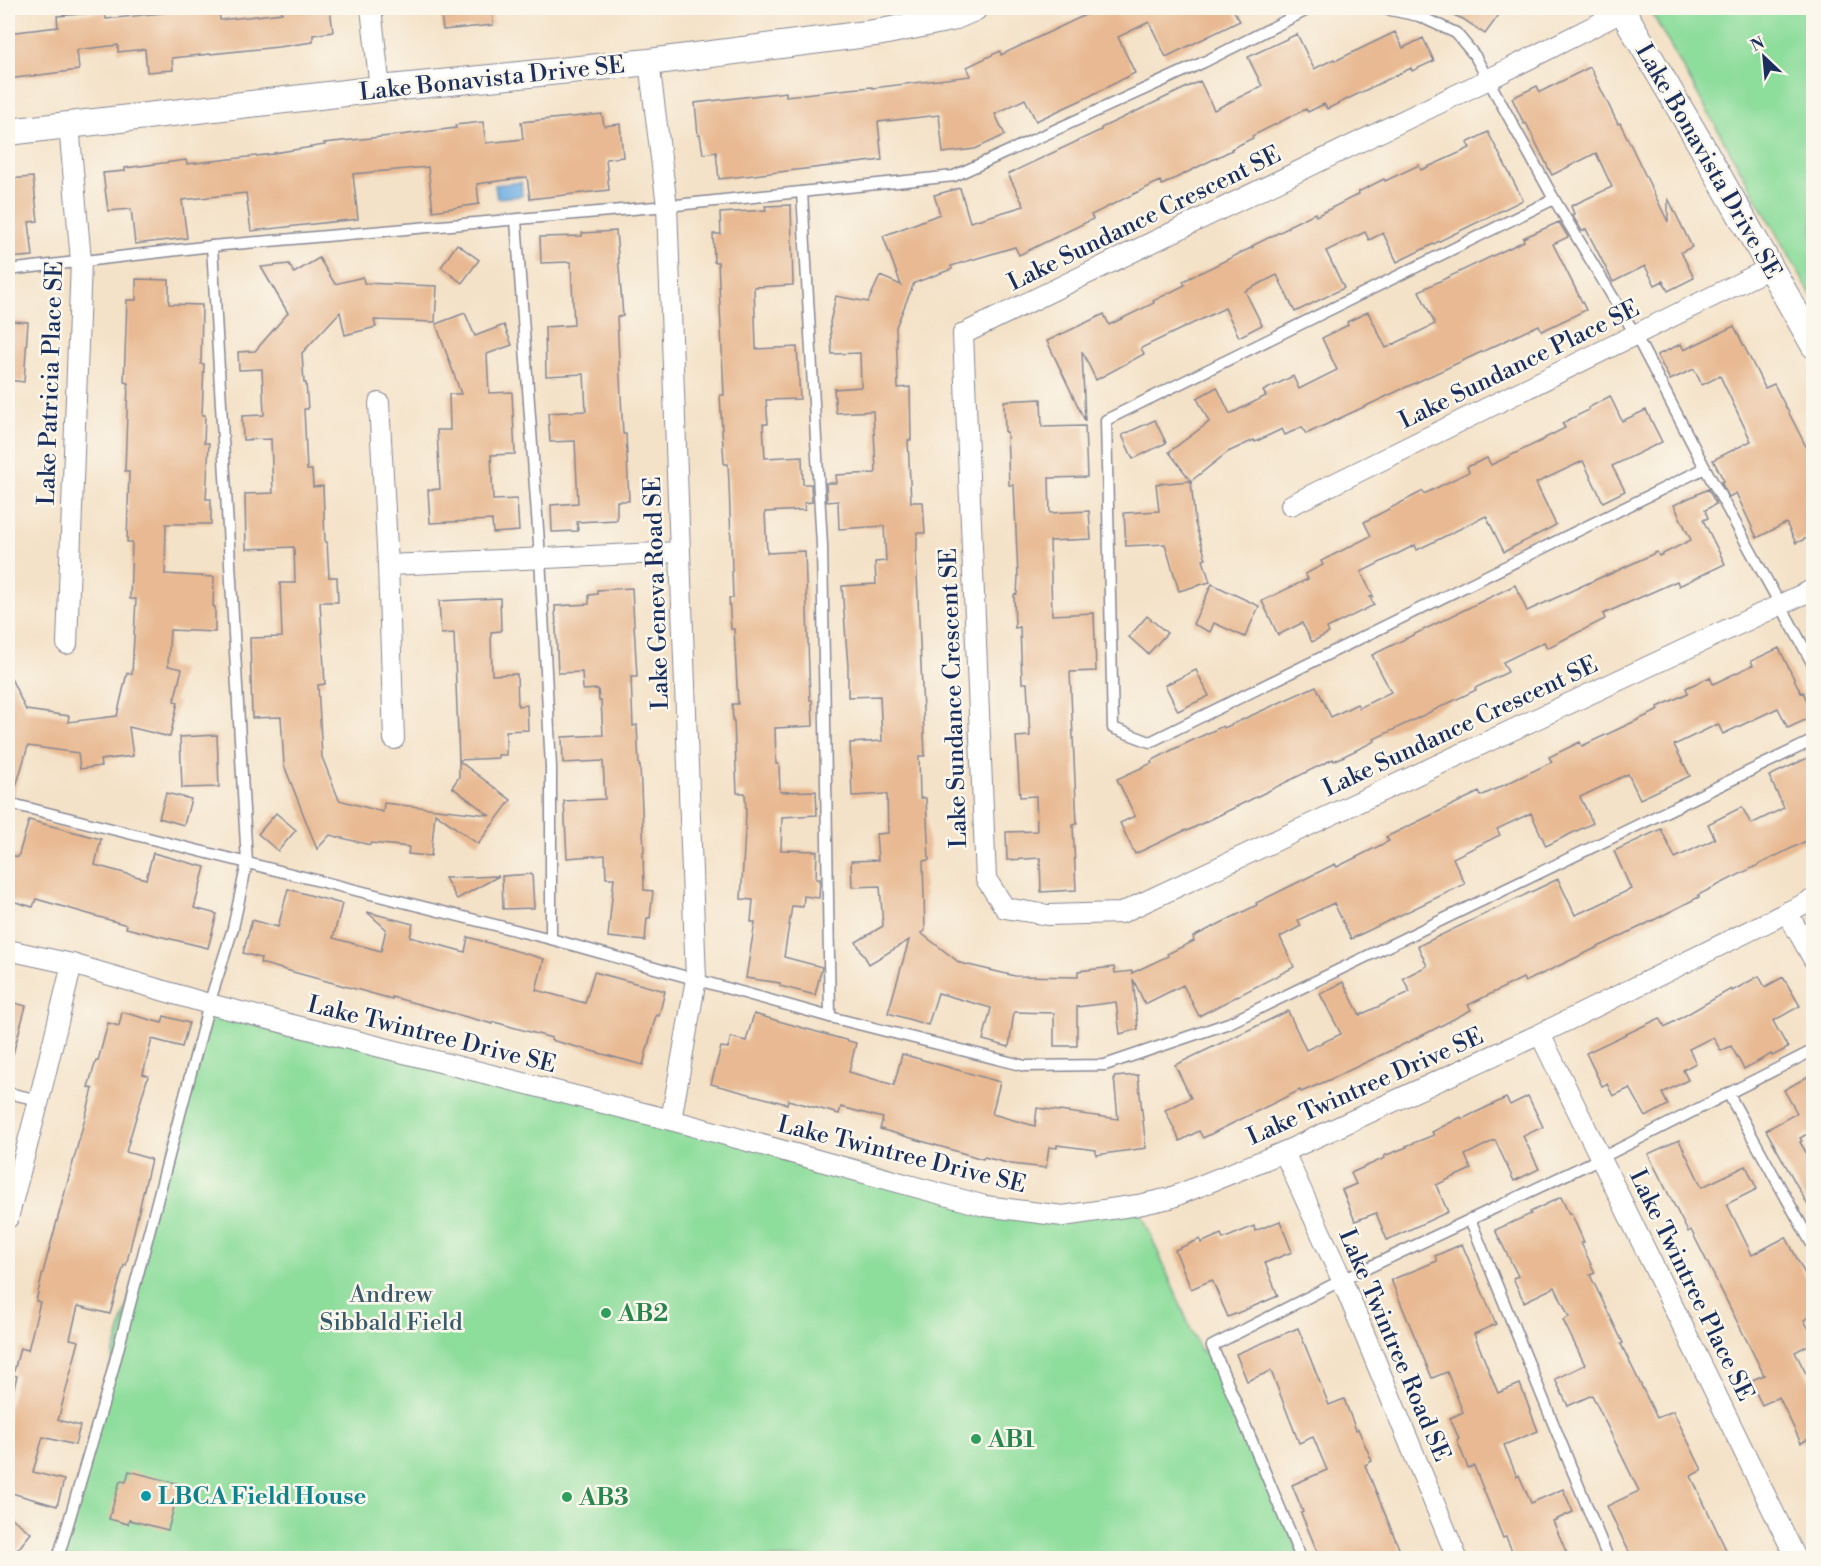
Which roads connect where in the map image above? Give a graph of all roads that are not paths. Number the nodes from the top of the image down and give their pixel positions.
1 (371, 8) edge
2 (974, 8) edge
3 (1311, 8) edge
4 (1381, 8) edge
5 (1622, 9) edge
6 (649, 62) junction
7 (1487, 80) junction
8 (380, 89) junction
9 (69, 125) junction
10 (8, 132) edge
11 (802, 192) junction
12 (1554, 199) junction
13 (668, 206) junction
14 (516, 220) junction
15 (212, 246) junction
16 (81, 261) junction
17 (1770, 268) junction
18 (8, 270) edge
19 (1635, 334) junction
20 (1814, 345) edge
21 (379, 403) dead end
22 (1705, 468) junction
23 (1291, 506) dead end
24 (680, 552) junction
25 (540, 557) junction
26 (388, 565) junction
27 (1814, 589) edge
28 (1780, 605) junction
29 (67, 644) dead end
30 (1814, 666) edge
31 (394, 739) dead end
32 (1814, 740) edge
33 (8, 803) edge
34 (247, 863) junction
35 (1814, 899) edge
36 (1787, 912) junction
37 (552, 939) junction
38 (8, 950) edge
39 (1814, 960) edge
40 (72, 964) junction
41 (696, 979) junction
42 (209, 1004) junction
43 (830, 1017) junction
44 (1540, 1034) junction
45 (1814, 1050) edge
46 (8, 1093) edge
47 (1728, 1093) junction
48 (39, 1100) junction
49 (671, 1120) junction
50 (1284, 1152) junction
51 (1601, 1158) junction
52 (8, 1218) edge
53 (1470, 1219) junction
54 (1814, 1248) edge
55 (1342, 1280) junction
56 (58, 1558) edge
57 (1301, 1558) edge
58 (1457, 1558) edge
59 (1608, 1558) edge
60 (1797, 1558) edge

1 - 8 street
2 - 6 street, Lake Bonavista Drive SE
3 - 11 lane
4 - 7 lane
5 - 7 street, Lake Sundance Crescent SE
5 - 17 street, Lake Bonavista Drive SE
6 - 8 street, Lake Bonavista Drive SE
6 - 13 street, Lake Geneva Road SE
7 - 12 lane
7 - 28 street, Lake Sundance Crescent SE
8 - 9 street, Lake Bonavista Drive SE
9 - 10 street, Lake Bonavista Drive SE
9 - 16 street, Lake Patricia Place SE
11 - 13 lane
11 - 43 lane
12 - 19 lane
12 - 22 lane
13 - 14 lane
13 - 24 street, Lake Geneva Road SE
14 - 15 lane
14 - 25 lane
15 - 16 lane
15 - 34 lane
16 - 18 lane
16 - 29 street, Lake Patricia Place SE
17 - 19 street, Lake Sundance Place SE
17 - 20 street, Lake Bonavista Drive SE
19 - 22 lane
19 - 23 street, Lake Sundance Place SE
21 - 26 street
22 - 28 lane
24 - 25 street
24 - 41 street, Lake Geneva Road SE
25 - 26 street
25 - 37 lane
26 - 31 street
27 - 28 street, Lake Sundance Crescent SE
28 - 30 lane
32 - 43 lane
33 - 34 lane
34 - 37 lane
34 - 42 lane
35 - 36 street, Lake Twintree Drive SE
36 - 39 street
36 - 44 street, Lake Twintree Drive SE
37 - 41 lane
38 - 40 street, Lake Twintree Drive SE
40 - 42 street, Lake Twintree Drive SE
40 - 48 street
41 - 43 lane
41 - 49 street, Lake Geneva Road SE
42 - 49 street, Lake Twintree Drive SE
42 - 56 lane
44 - 50 street, Lake Twintree Drive SE
44 - 51 street, Lake Twintree Place SE
45 - 47 lane
46 - 48 lane
47 - 51 lane
47 - 54 lane
48 - 52 street
49 - 50 street, Lake Twintree Drive SE
50 - 55 street, Lake Twintree Road SE
51 - 53 lane
51 - 60 street, Lake Twintree Place SE
53 - 55 lane
53 - 59 lane
55 - 57 lane
55 - 58 street, Lake Twintree Road SE

